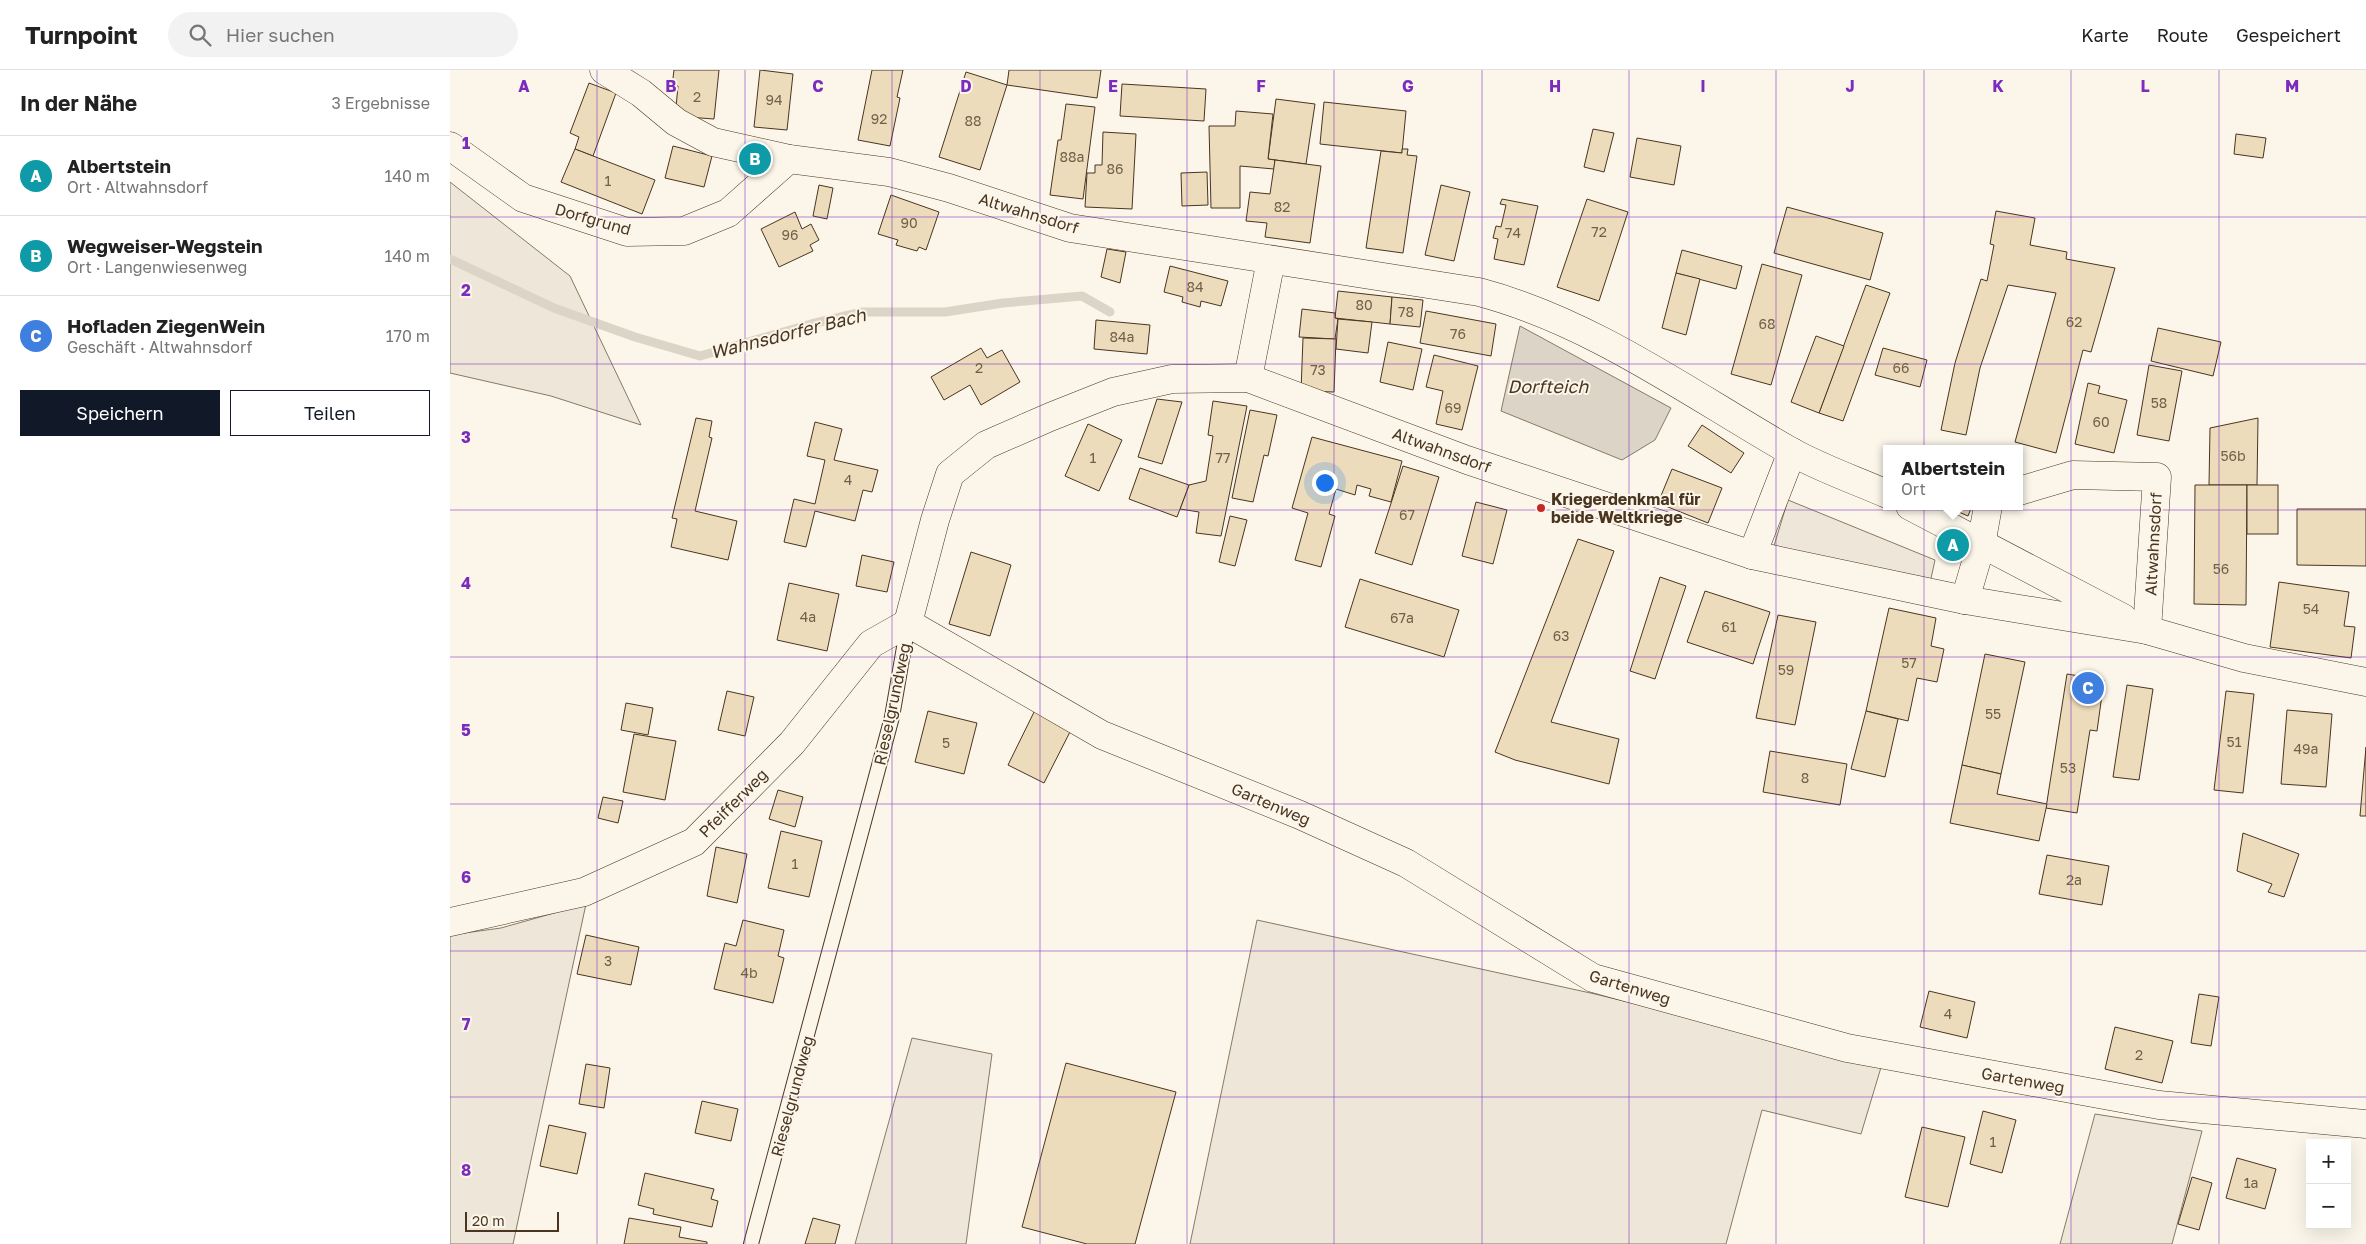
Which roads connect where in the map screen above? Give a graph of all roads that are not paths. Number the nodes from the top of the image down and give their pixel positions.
1 (604, 70) edge
2 (450, 146) edge
3 (789, 159) junction
4 (1272, 260) junction
5 (1248, 378) junction
6 (1792, 452) junction
7 (2023, 490) edge
8 (1883, 492) edge
9 (1917, 510) edge
10 (1987, 510) edge
11 (1981, 545) junction
12 (1752, 555) junction
13 (1965, 600) junction
14 (908, 623) junction
15 (2147, 630) junction
16 (2366, 682) edge
17 (450, 922) edge
18 (2366, 1124) edge
19 (751, 1244) edge

1 - 3 street, Altwahnsdorf
2 - 3 street, Dorfgrund
3 - 4 street, Altwahnsdorf
4 - 5 street
4 - 6 street, Altwahnsdorf
5 - 12 street, Altwahnsdorf
5 - 14 street, Rieselgrundweg
6 - 8 street, Altwahnsdorf
6 - 12 street
7 - 15 street, Altwahnsdorf
9 - 11 street, Altwahnsdorf
10 - 11 street
11 - 13 street
11 - 15 street, Altwahnsdorf
12 - 13 street, Altwahnsdorf
13 - 15 street, Altwahnsdorf
14 - 17 street, Pfeifferweg
14 - 18 street, Gartenweg
14 - 19 lane, Rieselgrundweg
15 - 16 street, Altwahnsdorf

